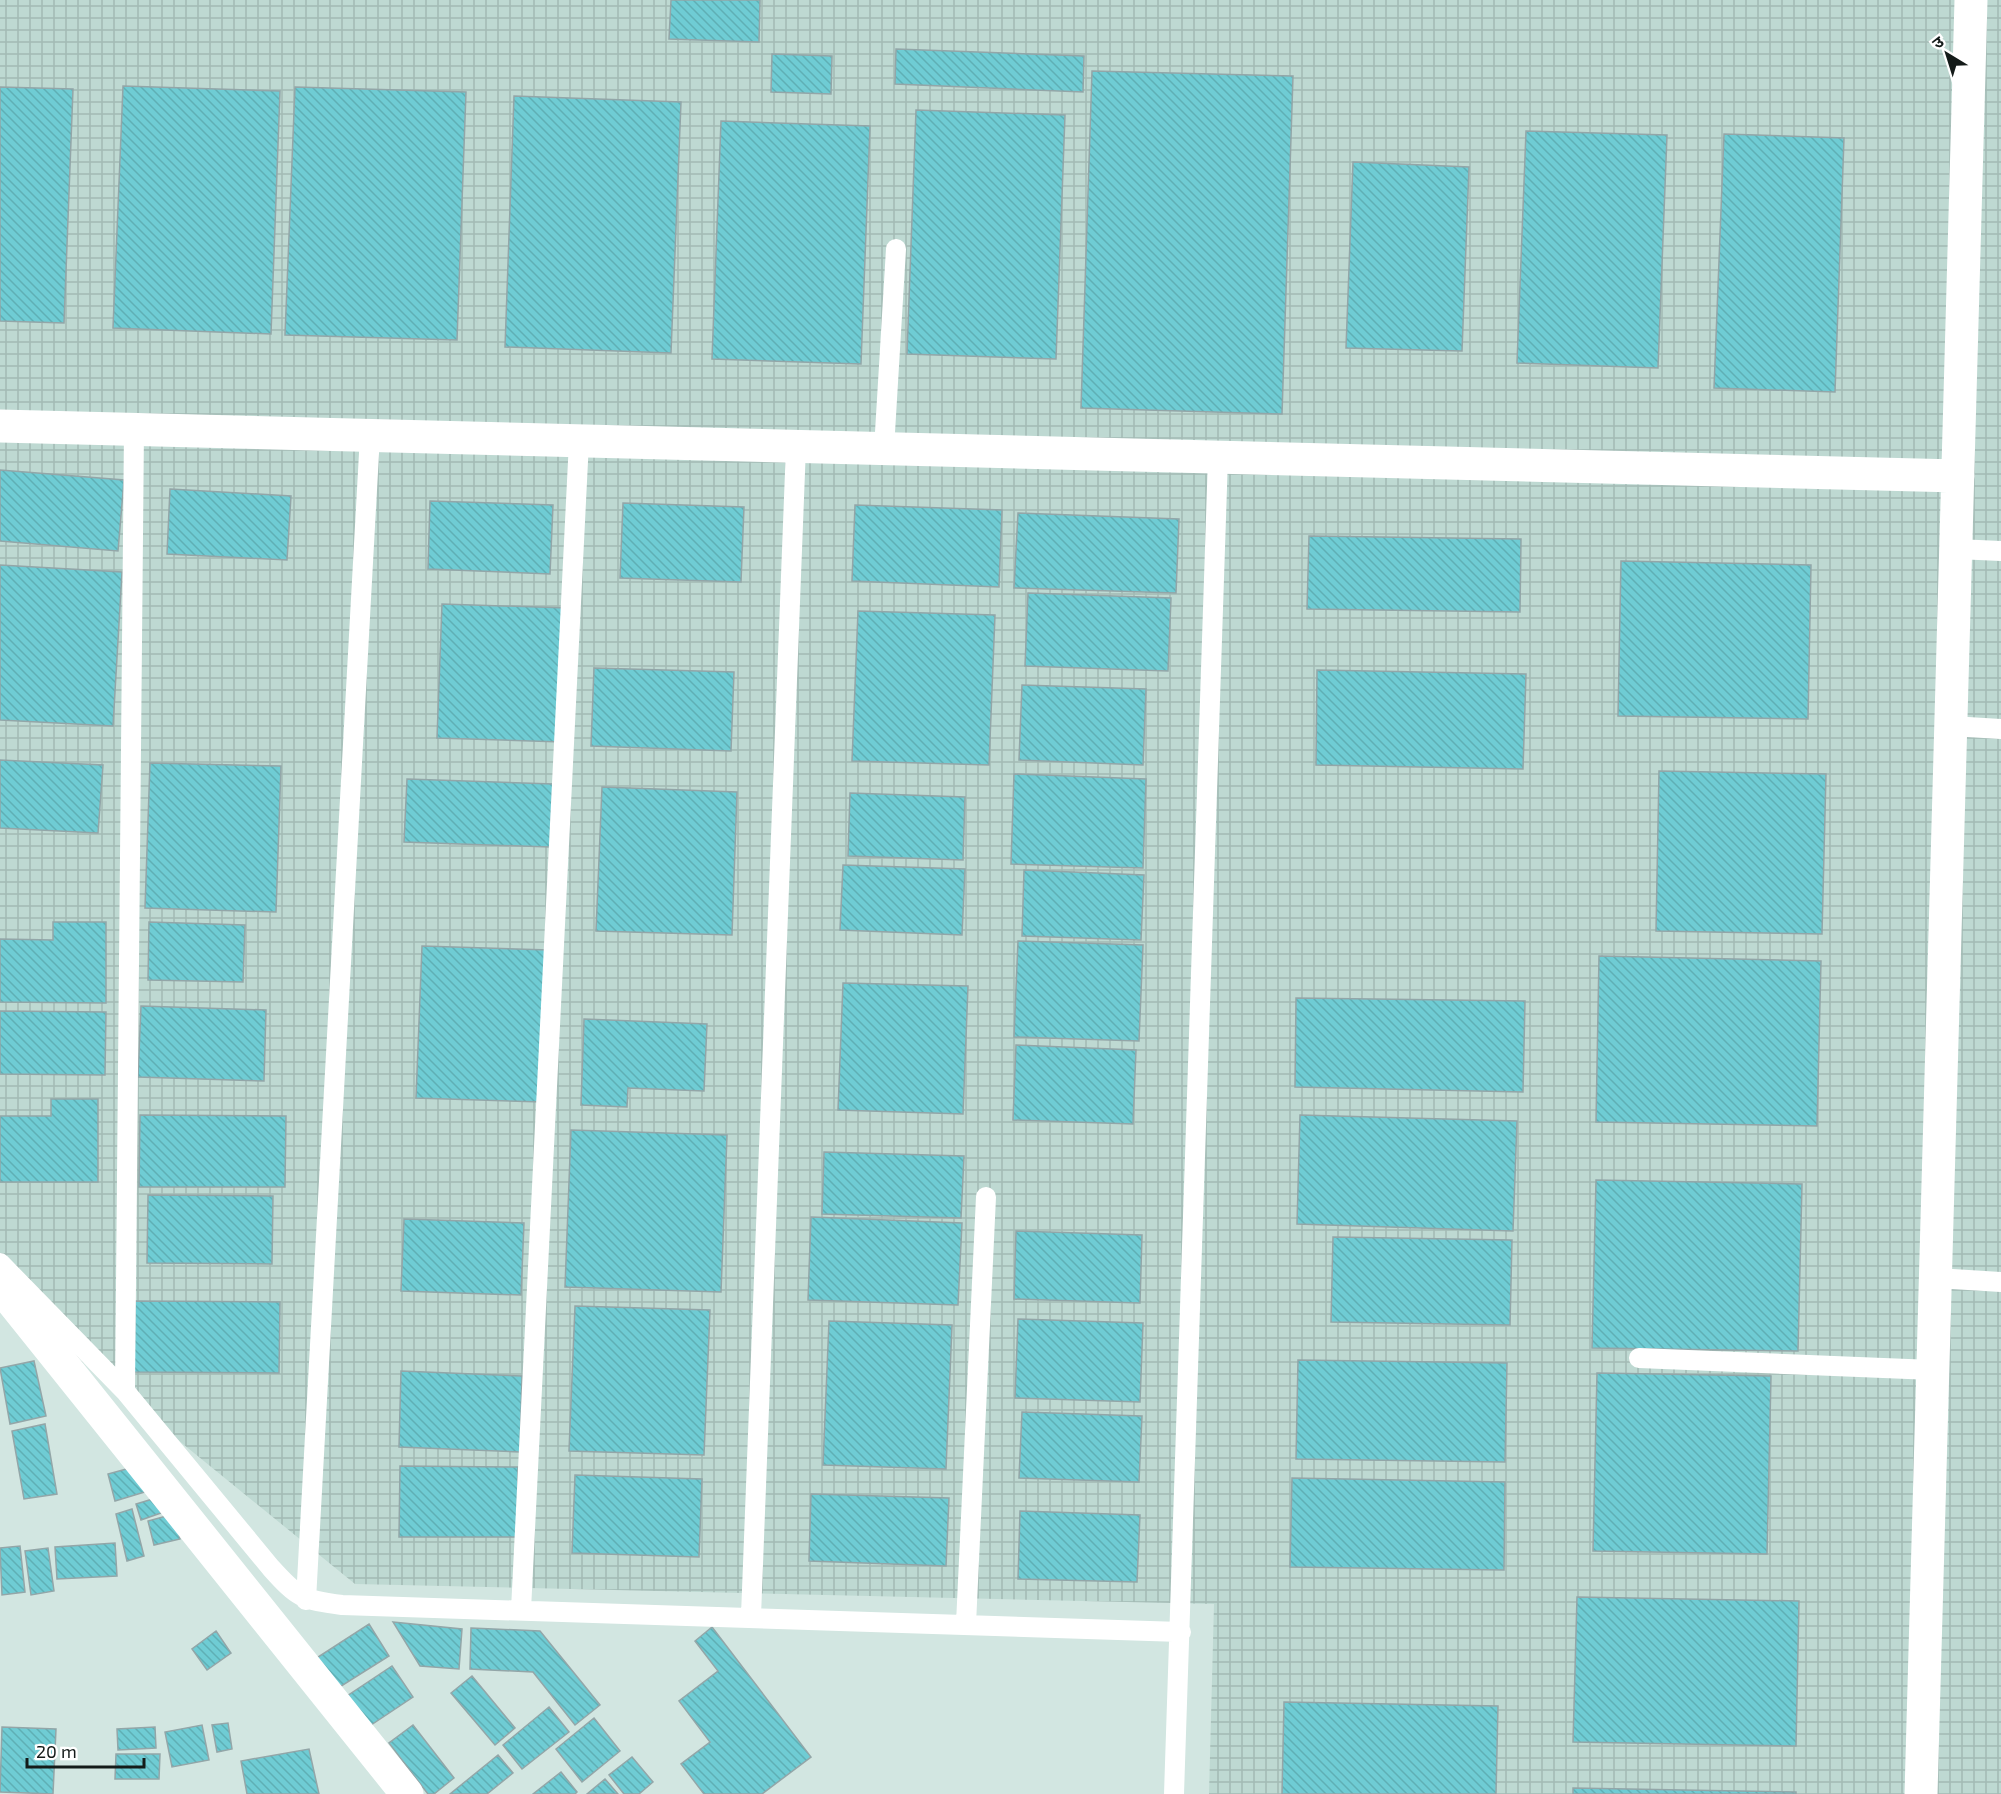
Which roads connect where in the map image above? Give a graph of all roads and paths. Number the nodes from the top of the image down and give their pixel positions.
1 (1971, 0) edge
2 (896, 249) dead end
3 (0, 426) edge
4 (134, 429) junction
5 (370, 435) junction
6 (579, 441) junction
7 (796, 446) junction
8 (884, 449) junction
9 (1218, 457) junction
10 (1958, 476) junction
11 (1956, 549) junction
12 (2001, 551) edge
13 (1952, 726) junction
14 (2001, 729) edge
15 (986, 1197) dead end
16 (0, 1263) edge
17 (1936, 1278) junction
18 (2001, 1282) edge
19 (0, 1286) edge
20 (1639, 1358) dead end
21 (1933, 1370) junction
22 (125, 1391) junction
23 (306, 1600) junction
24 (521, 1610) junction
25 (751, 1616) junction
26 (966, 1624) junction
27 (1181, 1632) junction
28 (407, 1794) edge
29 (1174, 1794) edge
30 (1921, 1794) edge

1 - 10 street
2 - 8 lane
3 - 4 street
4 - 5 street
4 - 22 lane
5 - 6 street
5 - 23 lane
6 - 7 street
6 - 24 lane
7 - 8 street
7 - 25 lane
8 - 9 street
9 - 10 street
9 - 27 lane
10 - 11 street
11 - 12 lane
11 - 13 street
13 - 14 lane
13 - 17 street
15 - 26 lane
16 - 22 lane
17 - 18 lane
17 - 21 street
19 - 28 street
20 - 21 lane
21 - 30 street
22 - 23 lane
23 - 24 lane
24 - 25 lane
25 - 26 lane
26 - 27 lane
27 - 29 lane

